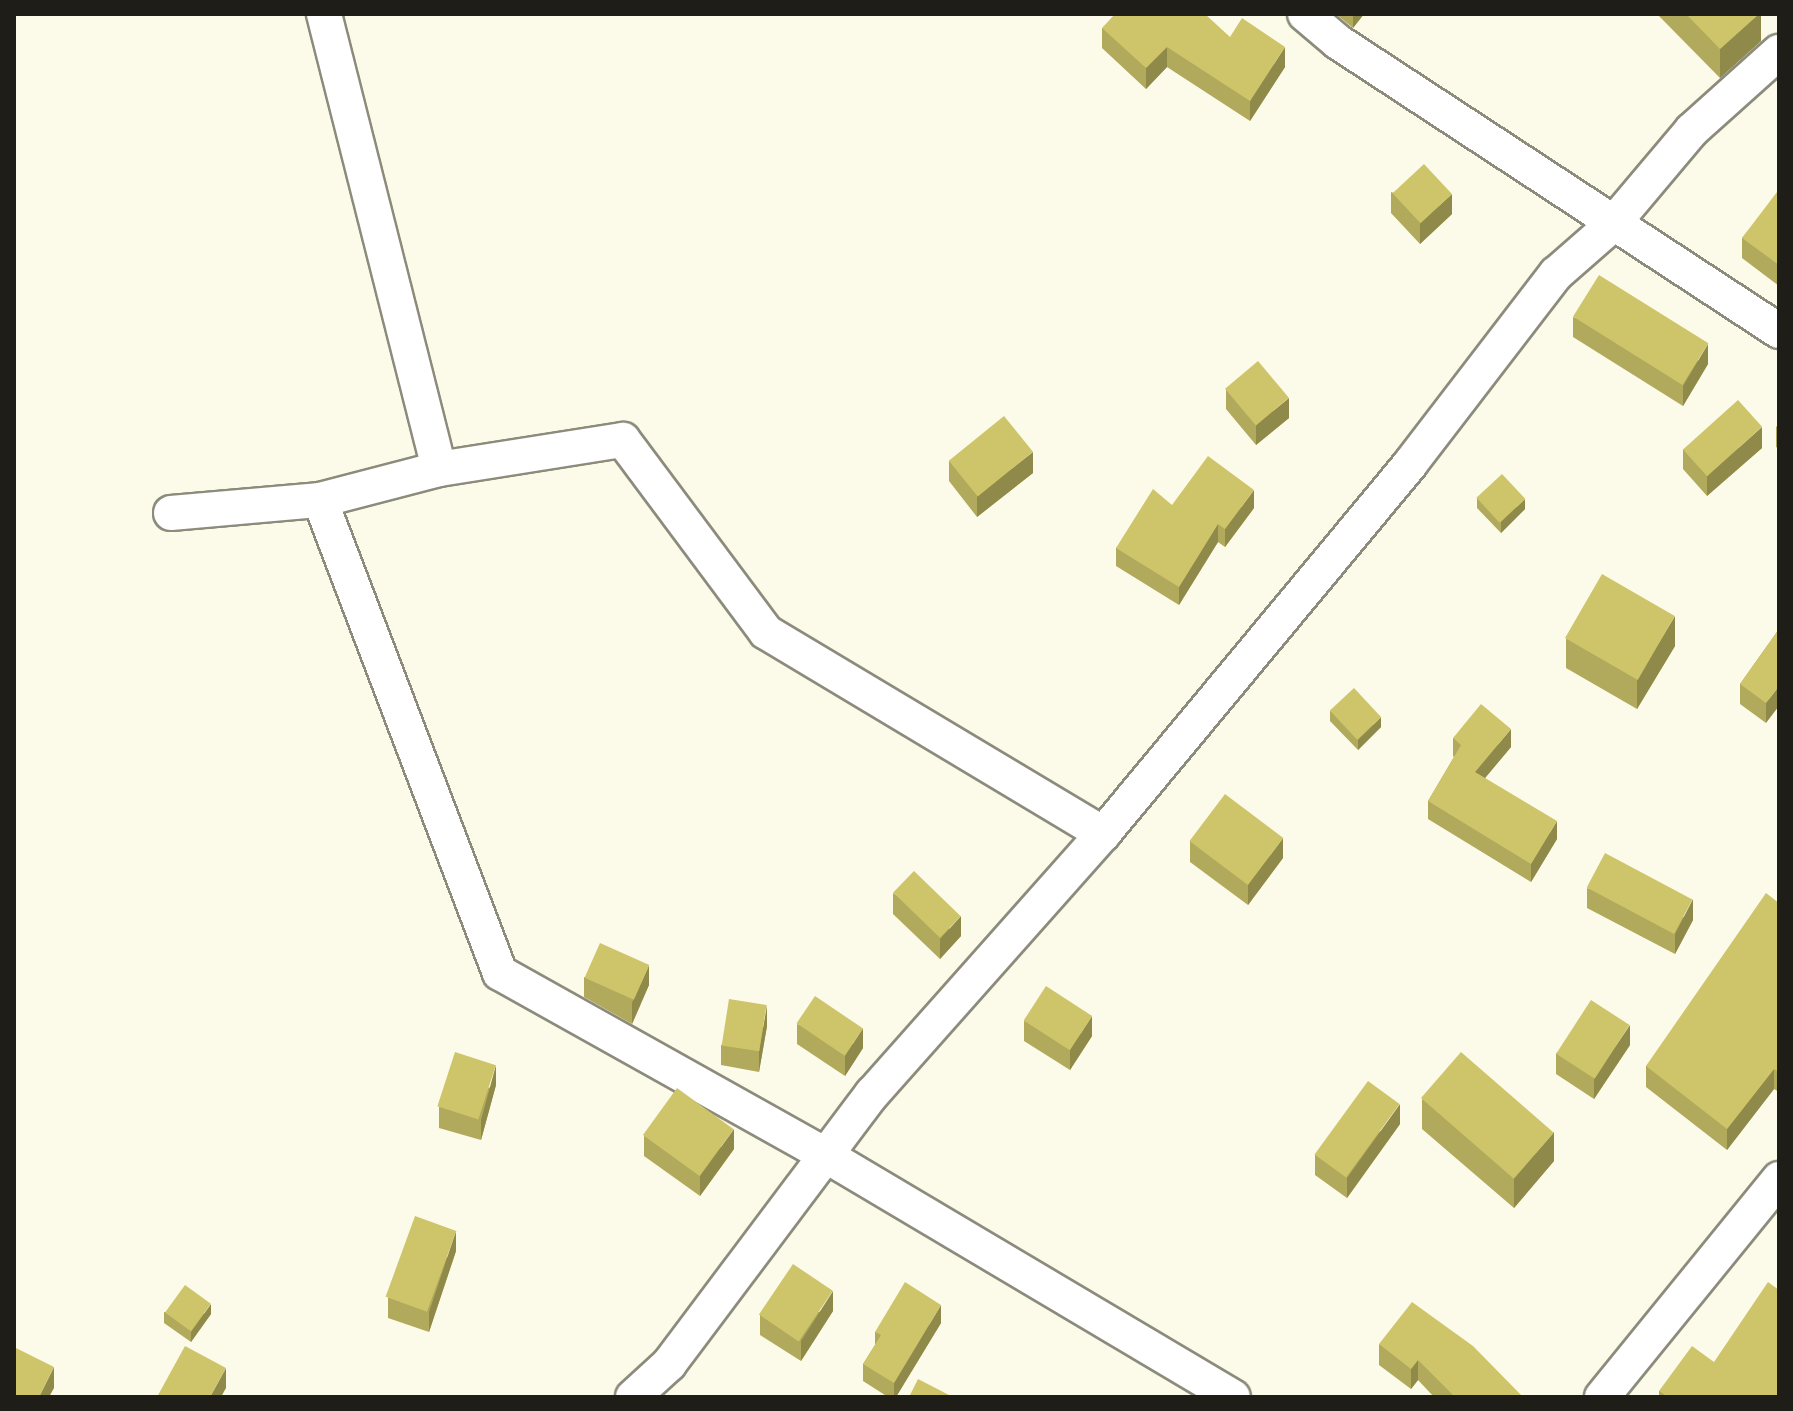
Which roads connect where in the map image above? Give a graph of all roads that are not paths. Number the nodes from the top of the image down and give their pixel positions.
1 (324, 14) edge
2 (1305, 14) edge
3 (1779, 52) edge
4 (1612, 225) junction
5 (1779, 331) edge
6 (439, 469) junction
7 (320, 500) junction
8 (171, 513) dead end
9 (1103, 834) junction
10 (827, 1156) junction
11 (1779, 1179) edge
12 (633, 1397) edge
13 (1233, 1397) edge
14 (1602, 1397) edge

1 - 6 street
2 - 4 street
3 - 4 street
4 - 5 street
4 - 9 street
6 - 7 street
6 - 9 street
7 - 8 street
7 - 10 street
9 - 10 street
10 - 12 street
10 - 13 street
11 - 14 street

